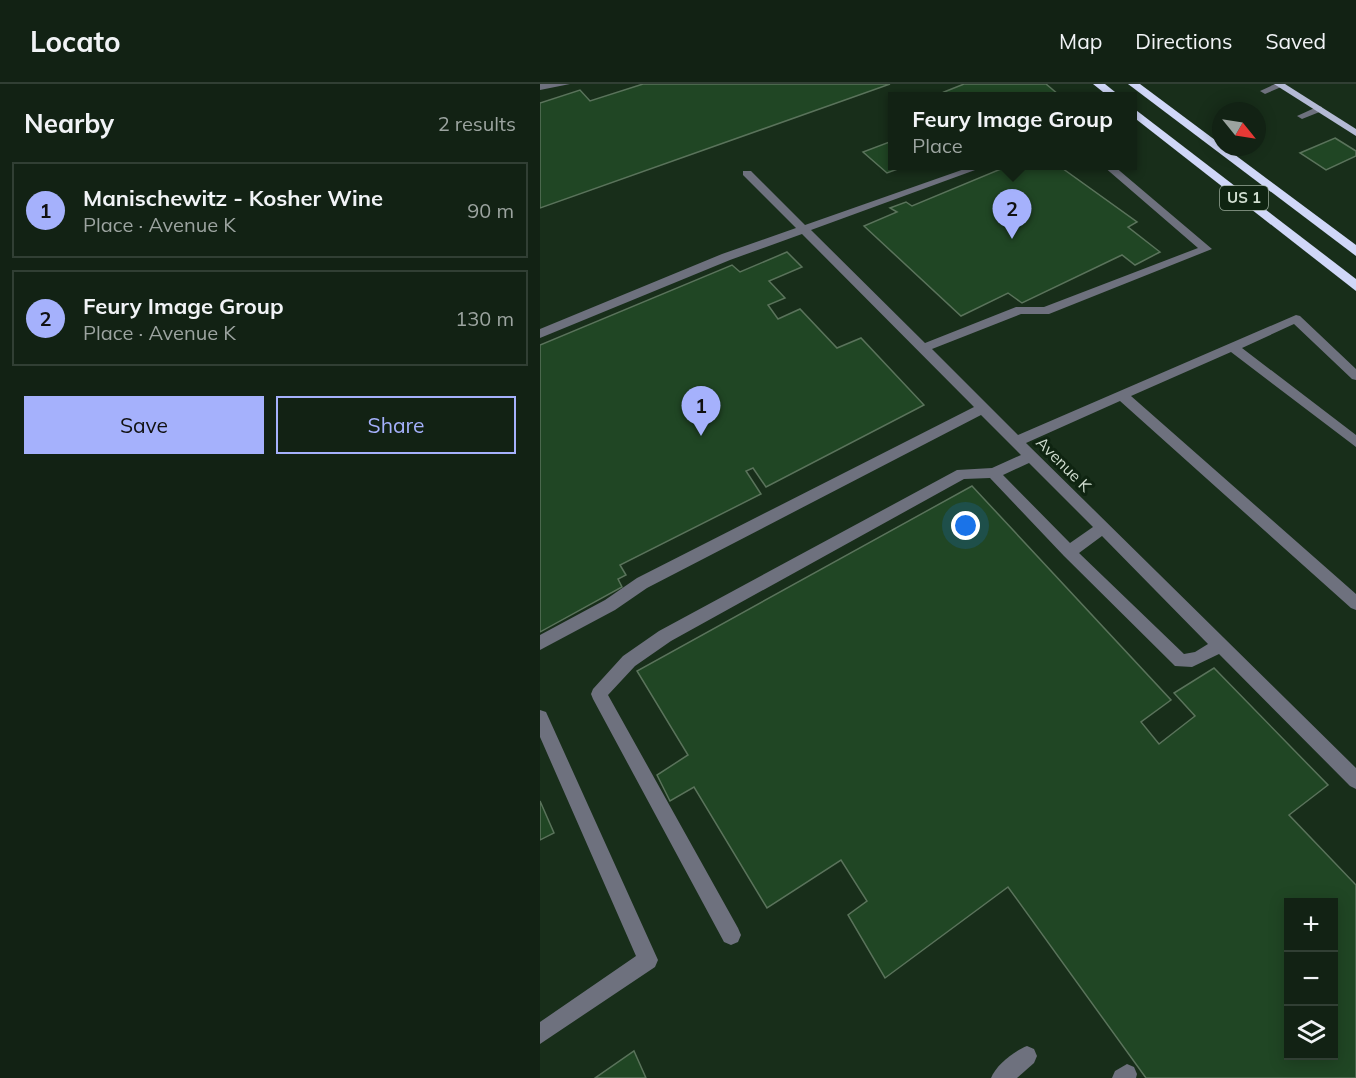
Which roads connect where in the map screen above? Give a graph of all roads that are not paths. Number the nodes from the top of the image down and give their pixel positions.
1 (565, 84) edge
2 (1133, 84) edge
3 (1280, 84) edge
4 (540, 87) edge
5 (1265, 90) dead end
6 (1319, 110) junction
7 (1137, 114) edge
8 (1302, 116) dead end
9 (1356, 133) edge
10 (968, 170) edge
11 (1114, 170) edge
12 (747, 173) dead end
13 (806, 230) junction
14 (1356, 252) edge
15 (1356, 286) edge
16 (540, 334) edge
17 (1233, 346) junction
18 (923, 348) junction
19 (1356, 376) edge
20 (1122, 396) junction
21 (983, 408) junction
22 (1017, 441) junction
23 (1356, 442) edge
24 (1032, 456) junction
25 (993, 472) junction
26 (1103, 528) junction
27 (1069, 552) junction
28 (1356, 603) edge
29 (540, 643) edge
30 (1220, 644) junction
31 (540, 718) edge
32 (1356, 780) edge
33 (731, 935) dead end
34 (540, 1034) edge
35 (1027, 1056) dead end
36 (1001, 1078) edge

1 - 4 street
2 - 14 highway
3 - 5 street
3 - 6 main road
6 - 8 street
6 - 9 main road
7 - 15 highway, US 1
10 - 13 street
11 - 18 street
12 - 13 street, Avenue K
13 - 16 street
13 - 18 street, Avenue K
17 - 19 street
17 - 20 street
17 - 23 street
18 - 21 street, Avenue K
20 - 22 street
20 - 28 street
21 - 22 street, Avenue K
21 - 29 street
22 - 24 street, Avenue K
24 - 25 street
24 - 26 street, Avenue K
25 - 27 street
25 - 33 street
26 - 27 street
26 - 30 street, Avenue K
27 - 30 street
30 - 32 street, Avenue K
31 - 34 street
35 - 36 street

